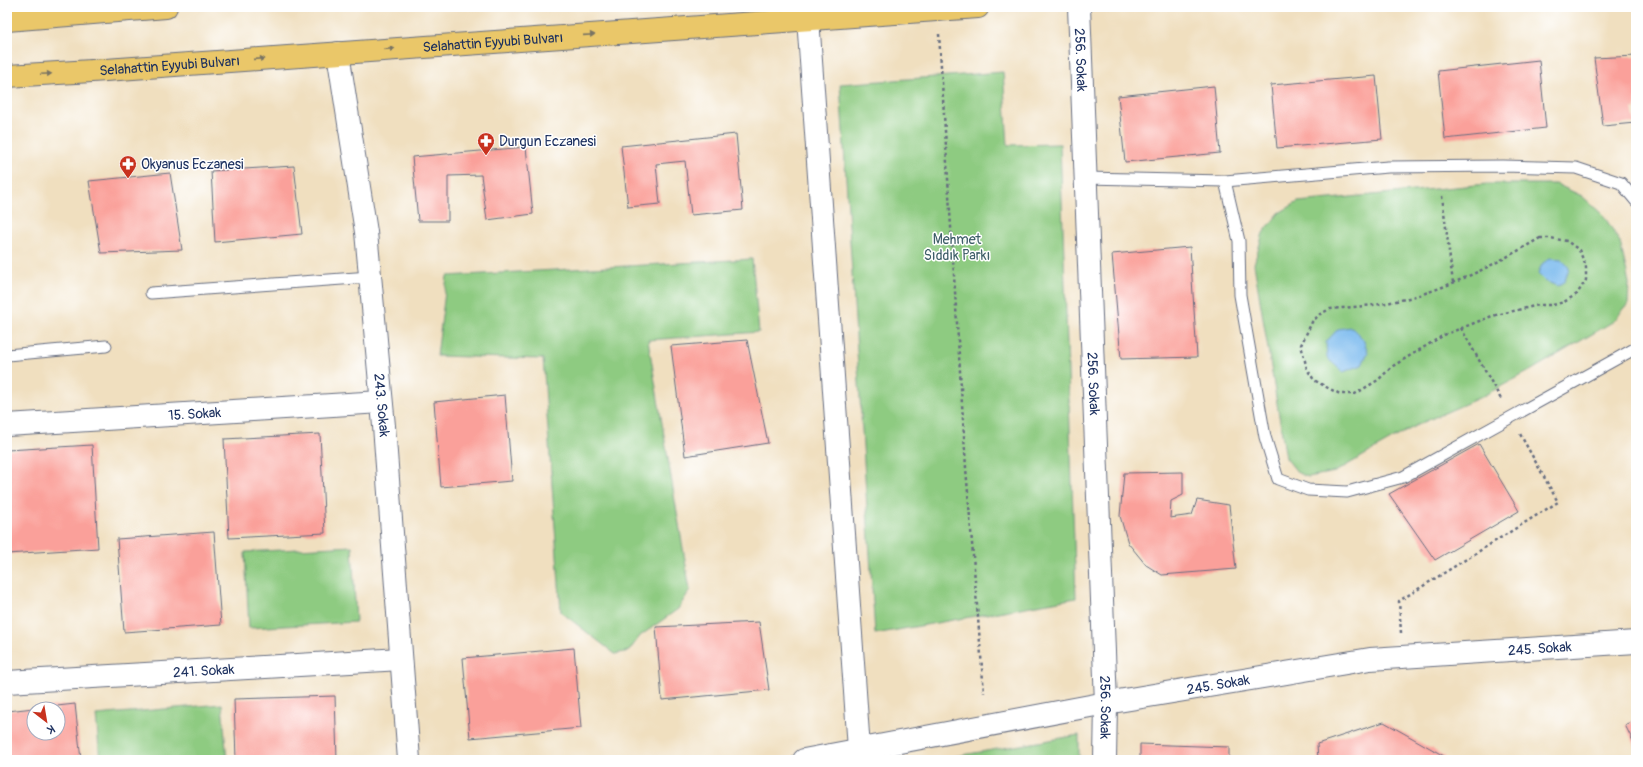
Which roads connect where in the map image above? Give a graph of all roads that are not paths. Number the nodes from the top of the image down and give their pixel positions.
1 (166, 7) edge
2 (978, 7) edge
3 (1079, 7) edge
4 (127, 8) edge
5 (14, 15) edge
6 (808, 18) junction
7 (338, 53) junction
8 (7, 76) edge
9 (1086, 178) junction
10 (1225, 181) junction
11 (1636, 200) edge
12 (370, 277) junction
13 (151, 293) dead end
14 (106, 346) dead end
15 (1636, 348) edge
16 (7, 355) edge
17 (381, 402) junction
18 (7, 425) edge
19 (1636, 642) edge
20 (401, 659) junction
21 (7, 682) edge
22 (1106, 703) junction
23 (859, 750) junction
24 (409, 760) edge
25 (804, 760) edge
26 (1105, 760) edge

1 - 4 main road
2 - 6 main road, Selahattin Eyyubi Bulvarı
3 - 9 street, 256. Sokak
4 - 5 main road
7 -> 6 main road, Selahattin Eyyubi Bulvarı
6 - 23 street
8 -> 7 main road, Selahattin Eyyubi Bulvarı
7 - 12 street, 243. Sokak
9 - 10 lane
9 - 22 street, 256. Sokak
10 - 11 lane
10 - 15 lane
12 - 13 lane
12 - 17 street, 243. Sokak
14 - 16 lane
17 - 18 street, 15. Sokak
17 - 20 street, 243. Sokak
19 - 22 street, 245. Sokak
20 - 21 street, 241. Sokak
20 - 24 street, 243. Sokak
22 - 23 street, 245. Sokak
22 - 26 street, 256. Sokak
23 - 25 street, 245. Sokak

